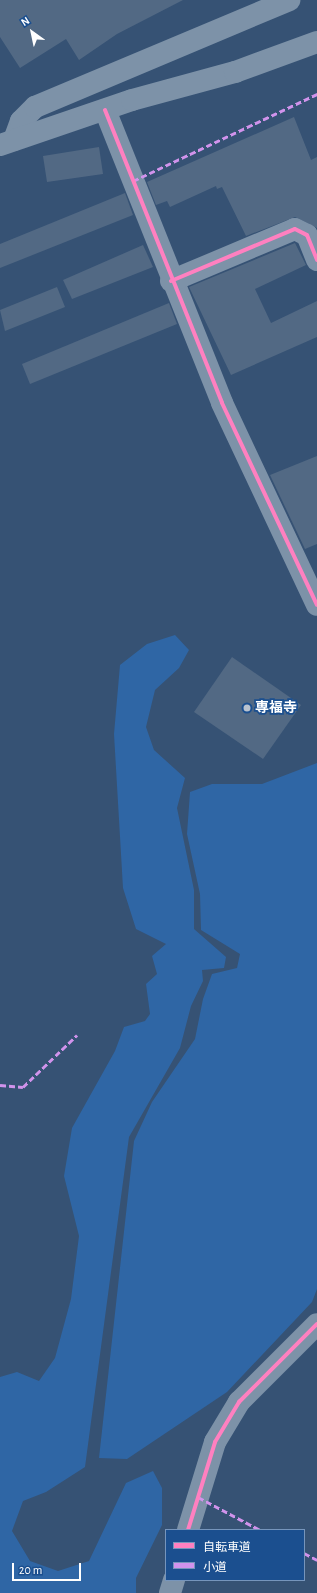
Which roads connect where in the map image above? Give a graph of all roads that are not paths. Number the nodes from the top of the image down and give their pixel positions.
1 (289, 0) edge
2 (317, 42) edge
3 (105, 110) junction
4 (7, 143) edge
5 (317, 260) edge
6 (171, 281) junction
7 (317, 605) edge
8 (317, 1324) edge
9 (188, 1529) edge
10 (174, 1581) edge
11 (170, 1593) edge

1 - 4 street
2 - 3 street
3 - 4 street
3 - 6 street
5 - 6 street
6 - 7 street
8 - 9 street
10 - 11 street

